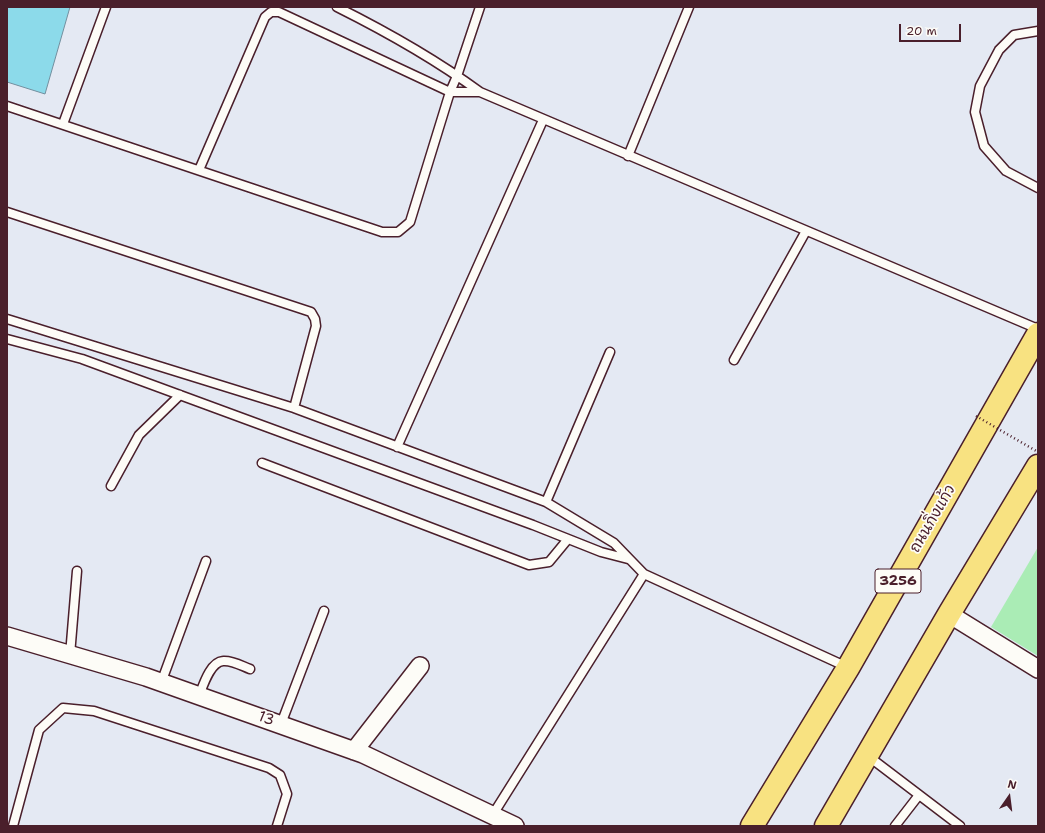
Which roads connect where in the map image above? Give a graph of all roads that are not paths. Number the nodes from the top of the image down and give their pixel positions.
1 (106, 7) edge
2 (337, 7) edge
3 (480, 7) edge
4 (689, 7) edge
5 (1038, 31) edge
6 (457, 76) junction
7 (450, 92) junction
8 (480, 92) junction
9 (7, 106) edge
10 (544, 120) junction
11 (63, 124) junction
12 (628, 156) junction
13 (199, 170) junction
14 (1038, 188) edge
15 (7, 212) edge
16 (806, 231) junction
17 (7, 319) edge
18 (1038, 329) edge
19 (1038, 334) edge
20 (7, 339) edge
21 (610, 352) dead end
22 (734, 360) dead end
23 (180, 395) junction
24 (294, 408) junction
25 (397, 447) junction
26 (262, 463) dead end
27 (1038, 466) edge
28 (111, 486) dead end
29 (546, 502) junction
30 (568, 539) junction
31 (629, 559) junction
32 (206, 561) dead end
33 (77, 571) dead end
34 (644, 574) junction
35 (324, 611) dead end
36 (950, 614) junction
37 (7, 636) edge
38 (70, 655) junction
39 (420, 666) dead end
40 (250, 668) dead end
41 (848, 668) junction
42 (1038, 669) edge
43 (161, 683) junction
44 (199, 696) junction
45 (281, 724) junction
46 (354, 751) junction
47 (867, 755) junction
48 (919, 795) junction
49 (492, 816) junction
50 (829, 825) edge
51 (13, 826) edge
52 (277, 826) edge
53 (515, 826) edge
54 (752, 826) edge
55 (895, 826) edge
56 (960, 826) edge

1 - 11 lane
2 - 6 lane
3 - 6 lane
4 - 12 lane
5 - 14 lane
6 - 7 lane
6 - 8 lane
7 - 8 lane
7 - 13 lane
7 - 13 lane
8 - 10 lane
9 - 11 lane
10 - 12 lane
10 - 25 lane
11 - 13 lane
12 - 16 lane
15 - 24 lane
16 - 18 lane
16 - 22 lane
17 - 24 lane
19 - 41 main road, ถนนกิ่งแก้ว / 3256
20 - 23 lane
21 - 29 lane
23 - 28 lane
23 - 30 lane
24 - 25 lane
25 - 29 lane
26 - 30 lane
27 - 36 main road
29 - 31 lane
30 - 31 lane
31 - 34 lane
32 - 43 lane
33 - 38 lane
34 - 41 lane
34 - 49 lane
35 - 45 lane
36 - 42 street
36 - 47 main road
37 - 38 street, 13
38 - 43 street, 13
39 - 46 street
40 - 44 lane
41 - 54 main road, ถนนกิ่งแก้ว / 3256
43 - 44 street, 13
44 - 45 street, 13
45 - 46 street, 13
46 - 49 street, 13
47 - 48 lane
47 - 50 main road
48 - 55 lane
48 - 56 lane
49 - 53 street, 13
51 - 52 lane

